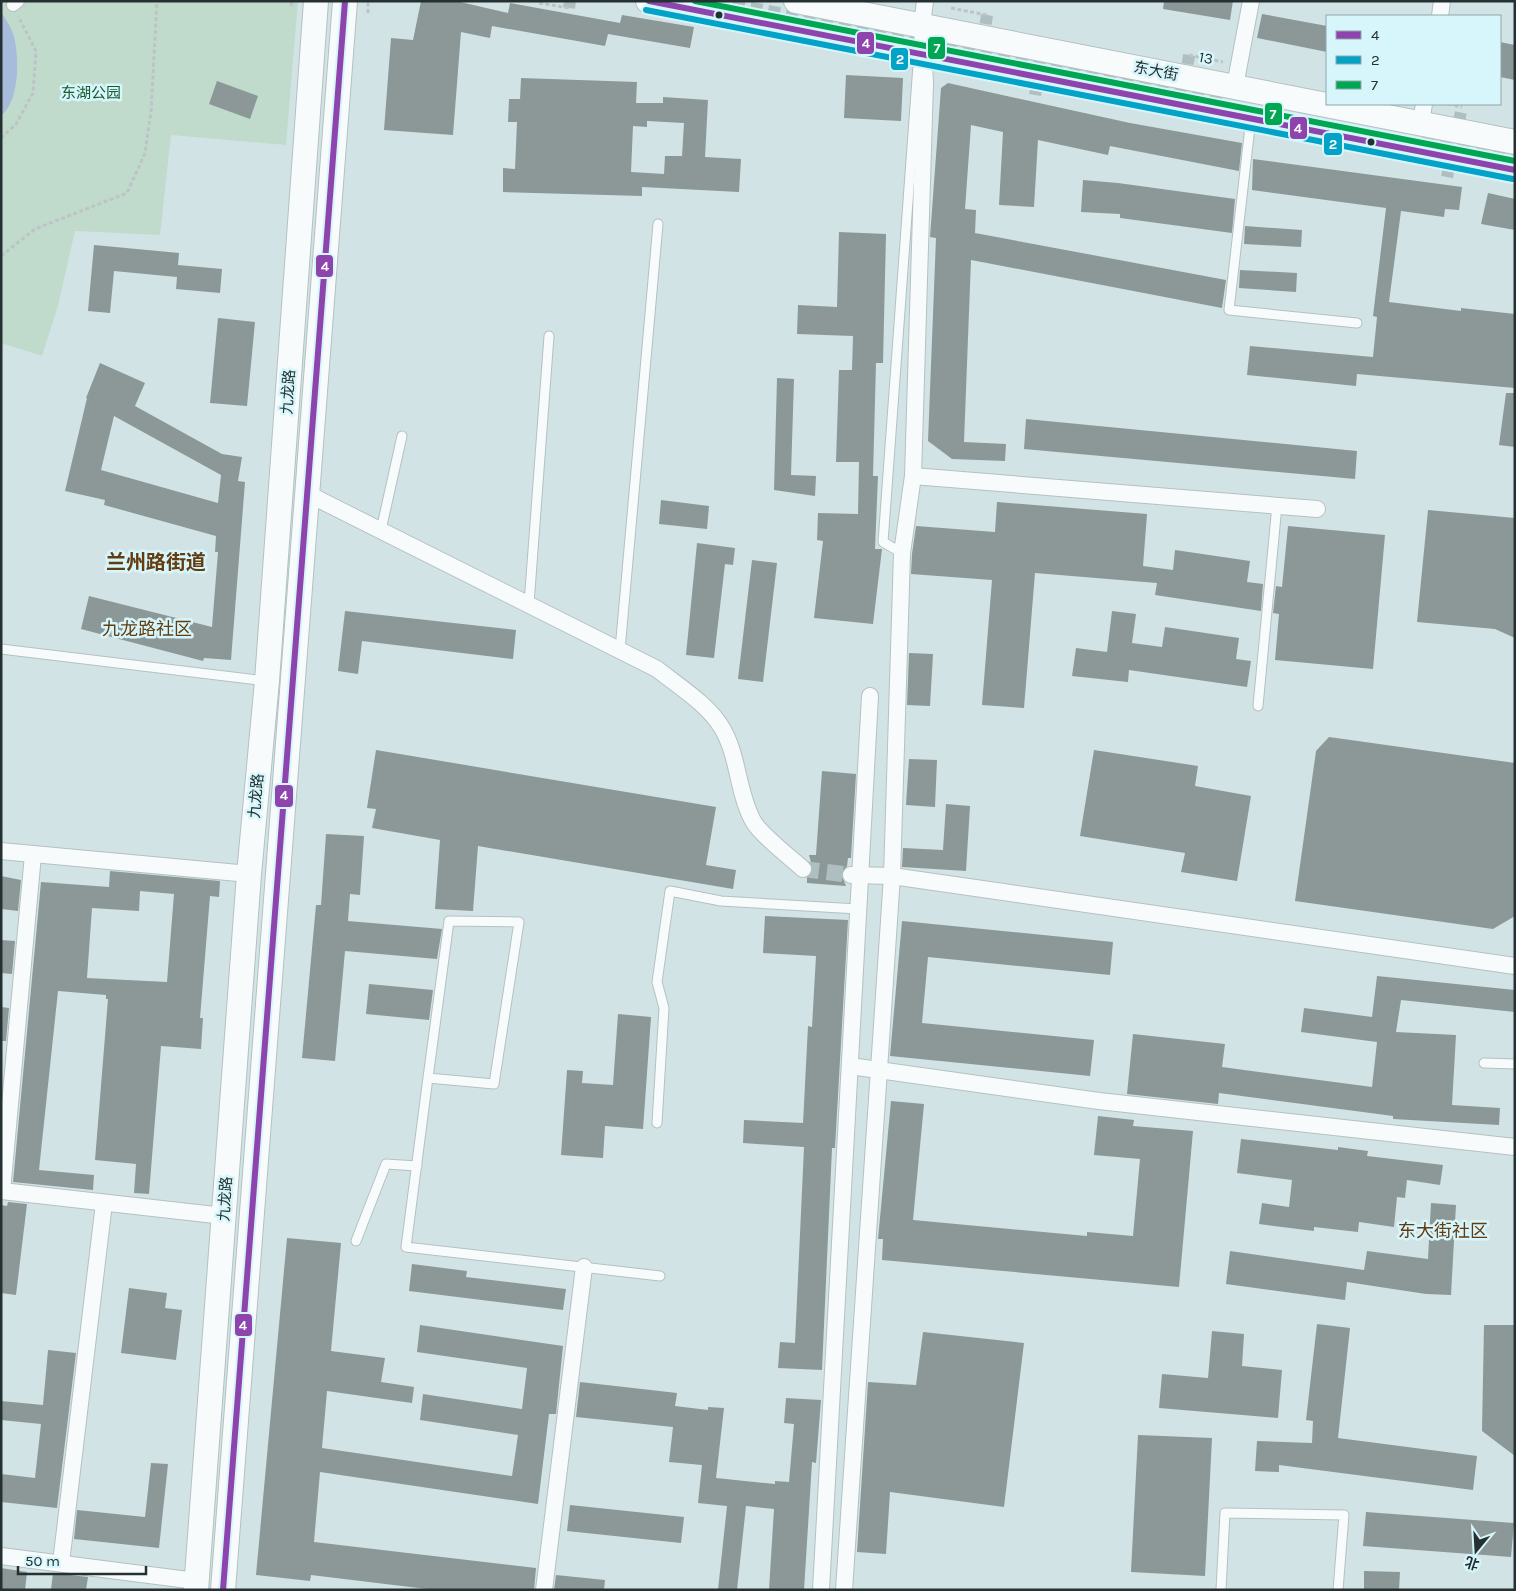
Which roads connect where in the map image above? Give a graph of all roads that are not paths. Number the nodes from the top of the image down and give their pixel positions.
1 (316, 1) edge
2 (345, 1) edge
3 (648, 1) edge
4 (796, 1) edge
5 (925, 1) edge
6 (1251, 1) edge
7 (1442, 1) edge
8 (1440, 15) edge
9 (922, 25) junction
10 (921, 53) junction
11 (1235, 86) junction
12 (1326, 99) edge
13 (1367, 105) edge
14 (1423, 113) edge
15 (1251, 118) junction
16 (1515, 142) edge
17 (1515, 170) edge
18 (658, 224) dead end
19 (1357, 324) dead end
20 (549, 336) dead end
21 (402, 436) dead end
22 (913, 476) junction
23 (306, 493) junction
24 (1277, 505) junction
25 (1317, 509) dead end
26 (381, 530) junction
27 (902, 554) junction
28 (529, 604) junction
29 (1, 649) edge
30 (620, 650) junction
31 (267, 681) junction
32 (870, 696) dead end
33 (1258, 706) dead end
34 (1, 851) edge
35 (33, 855) junction
36 (803, 869) tunnel mouth
37 (249, 874) junction
38 (855, 875) junction
39 (892, 876) junction
40 (858, 909) junction
41 (1515, 966) edge
42 (1484, 1063) dead end
43 (1515, 1064) edge
44 (850, 1066) junction
45 (879, 1070) junction
46 (428, 1078) junction
47 (656, 1123) dead end
48 (1515, 1147) edge
49 (417, 1166) junction
50 (104, 1203) junction
51 (224, 1216) junction
52 (356, 1241) dead end
53 (584, 1267) junction
54 (660, 1276) dead end
55 (1, 1556) edge
56 (61, 1563) junction
57 (196, 1585) edge
58 (224, 1589) edge
59 (544, 1590) edge
60 (821, 1590) edge
61 (844, 1590) edge
62 (1221, 1590) edge
63 (1338, 1590) edge

1 - 31 main road, 九龙路
2 - 23 main road, 九龙路
3 - 10 main road, 东大街
4 - 9 main road, 东大街
5 - 9 street
6 - 11 street
7 - 8 street
9 - 10 street
9 - 11 main road, 东大街
10 - 15 main road, 东大街
10 - 22 street
10 - 27 lane
11 - 12 main road, 东大街
13 - 14 main road, 东大街
14 - 16 main road, 东大街
15 - 17 main road, 东大街
15 - 19 lane
18 - 30 lane
20 - 28 lane
21 - 26 lane
22 - 24 street
22 - 27 street
23 - 26 street
23 - 58 main road, 九龙路
24 - 25 street
24 - 33 lane
26 - 28 street
27 - 39 street
28 - 30 street
29 - 31 lane
30 - 36 street
31 - 37 main road, 九龙路
32 - 38 street
34 - 35 street
35 - 37 street
35 - 50 street
37 - 51 main road, 九龙路
38 - 39 street
38 - 40 street
39 - 41 street
39 - 45 street
40 - 44 street
40 - 47 lane
42 - 43 lane
44 - 45 street
44 - 60 street
45 - 48 street
45 - 61 street
46 - 46 lane
46 - 49 lane
49 - 52 lane
49 - 53 lane
50 - 51 street
50 - 56 street
51 - 57 main road, 九龙路
53 - 54 lane
53 - 59 street
55 - 56 street
56 - 57 street
62 - 63 lane

